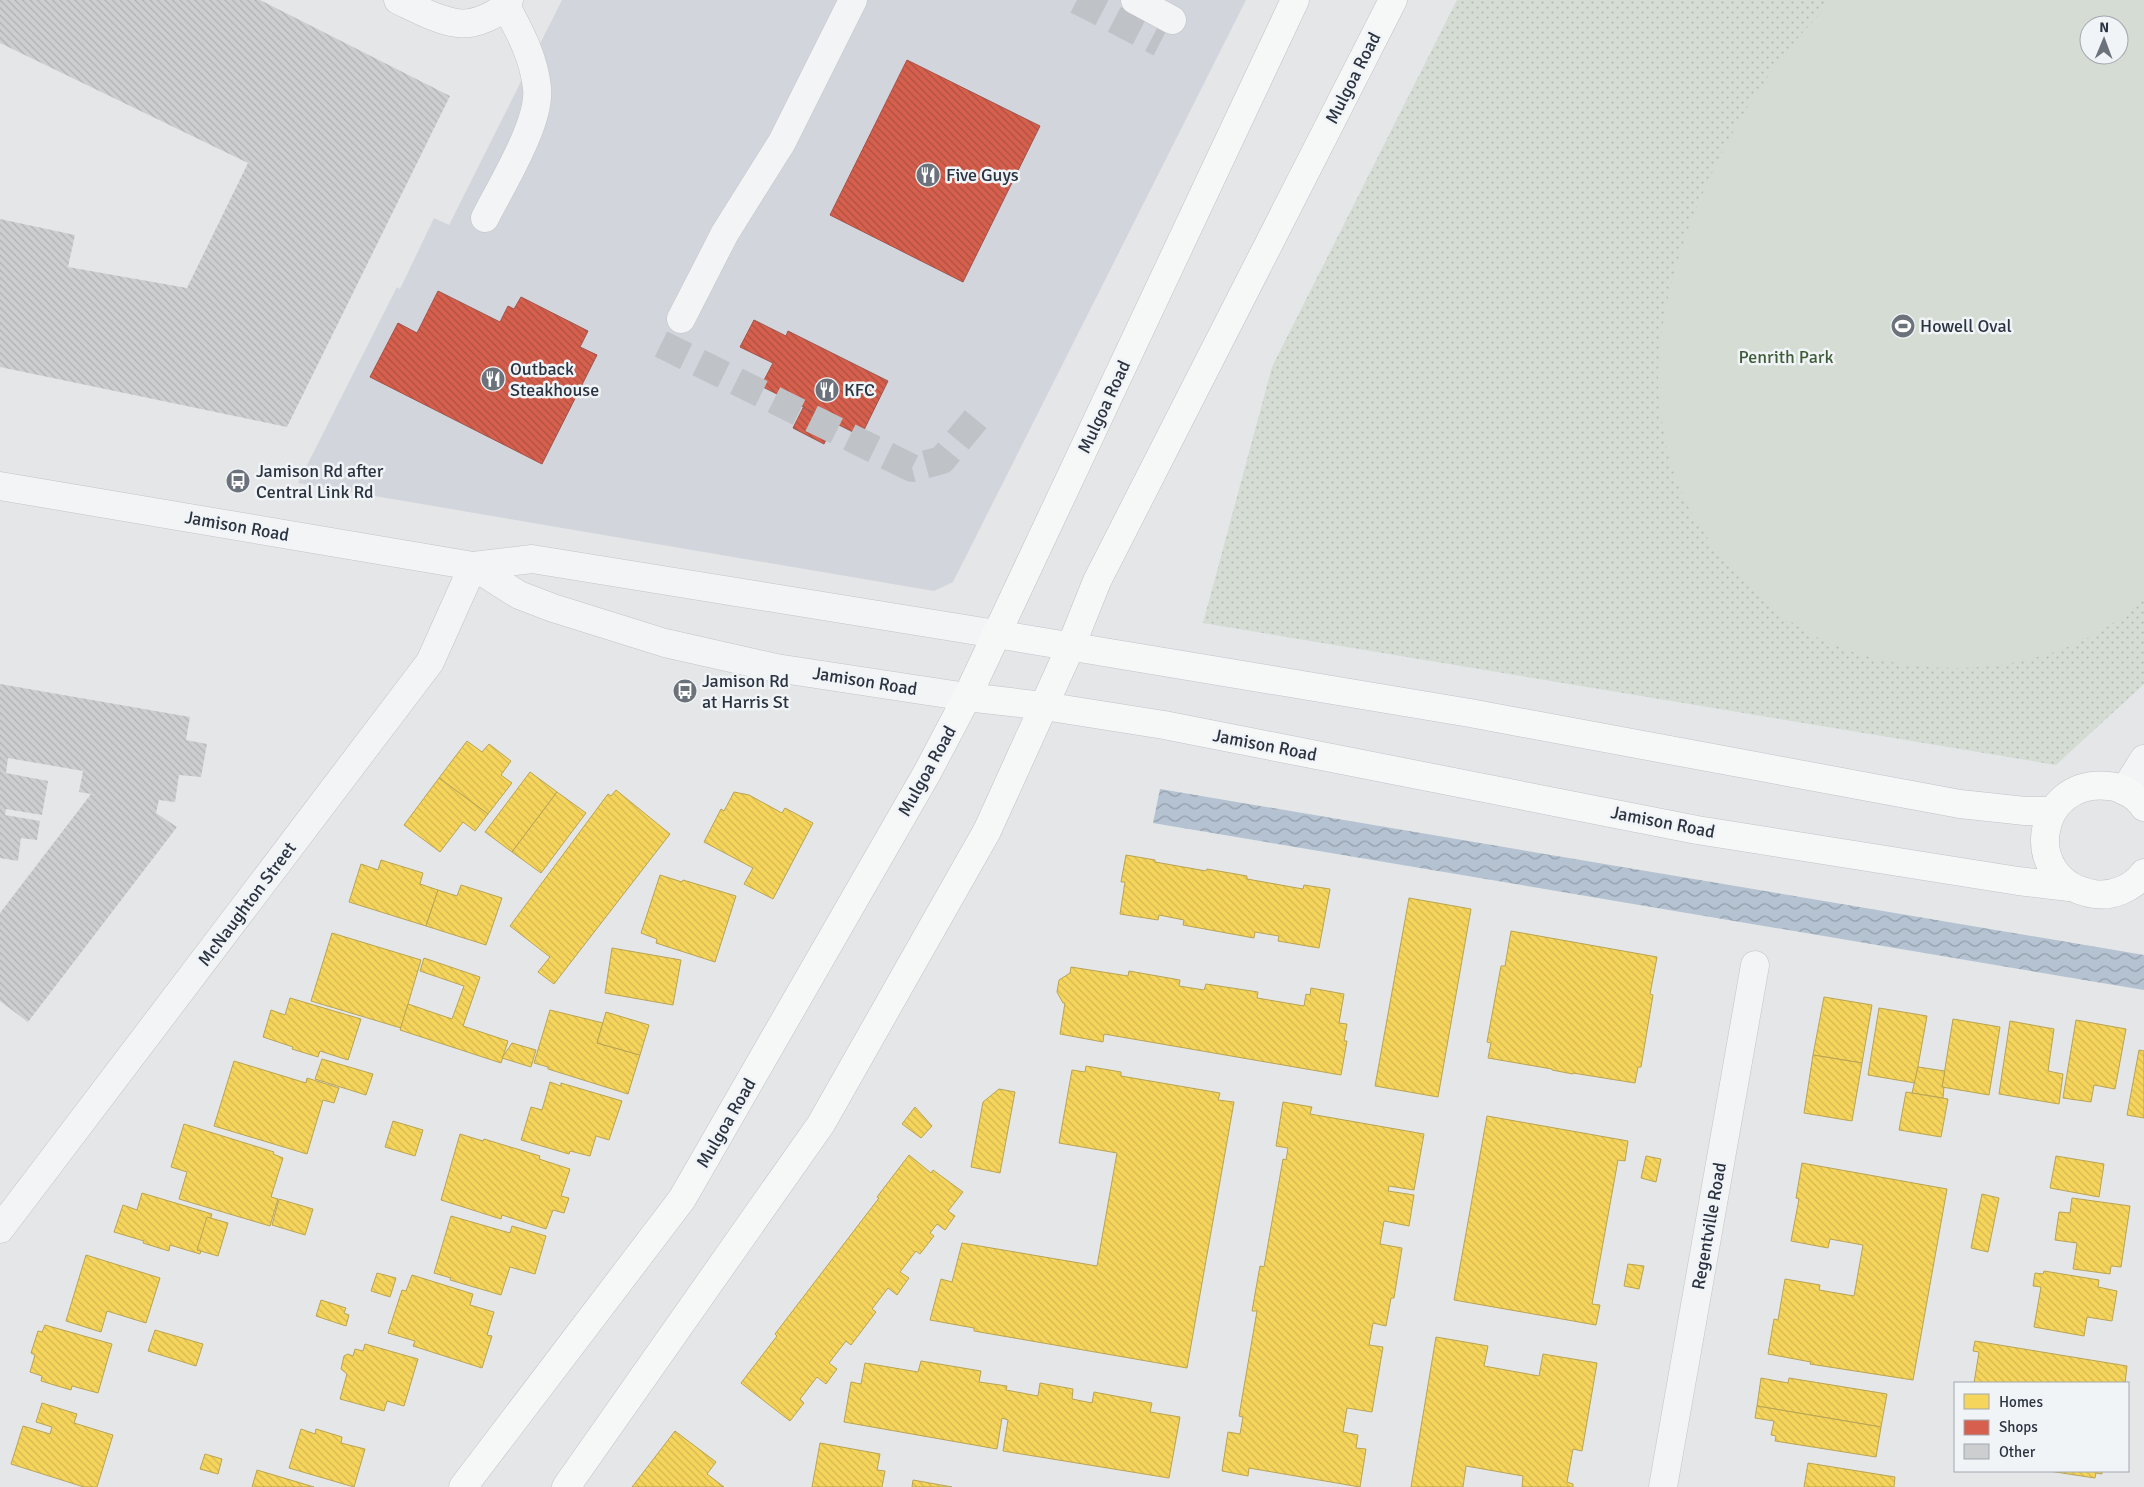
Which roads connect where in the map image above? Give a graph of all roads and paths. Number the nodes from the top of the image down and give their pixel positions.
1 (398, 0) edge
2 (853, 0) edge
3 (1135, 0) edge
4 (1295, 0) edge
5 (1393, 0) edge
6 (507, 3) edge
7 (1172, 20) dead end
8 (485, 218) dead end
9 (681, 319) dead end
10 (0, 486) edge
11 (473, 566) junction
12 (996, 634) junction
13 (1070, 646) junction
14 (968, 697) junction
15 (1044, 706) junction
16 (2144, 759) edge
17 (2134, 799) edge
18 (2052, 811) junction
19 (2139, 882) edge
20 (2069, 886) junction
21 (1755, 965) dead end
22 (0, 1229) edge
23 (462, 1487) edge
24 (566, 1487) edge
25 (1663, 1487) edge

1 - 6 street
2 - 9 street
3 - 7 street
4 - 12 main road, Mulgoa Road
5 - 13 main road, Mulgoa Road
6 - 8 street
10 - 11 street, Jamison Road
11 - 12 street, Jamison Road
11 - 14 street, Jamison Road
11 - 22 street, McNaughton Street
12 - 13 main road, Jamison Road
12 - 14 main road, Mulgoa Road
13 - 15 main road, Mulgoa Road
13 - 18 main road, Jamison Road
14 - 15 main road, Jamison Road
14 - 23 main road, Mulgoa Road
15 - 20 main road, Jamison Road
15 - 24 main road, Mulgoa Road
16 - 17 street
17 - 18 main road
18 - 20 main road
19 - 20 main road
21 - 25 street, Regentville Road

